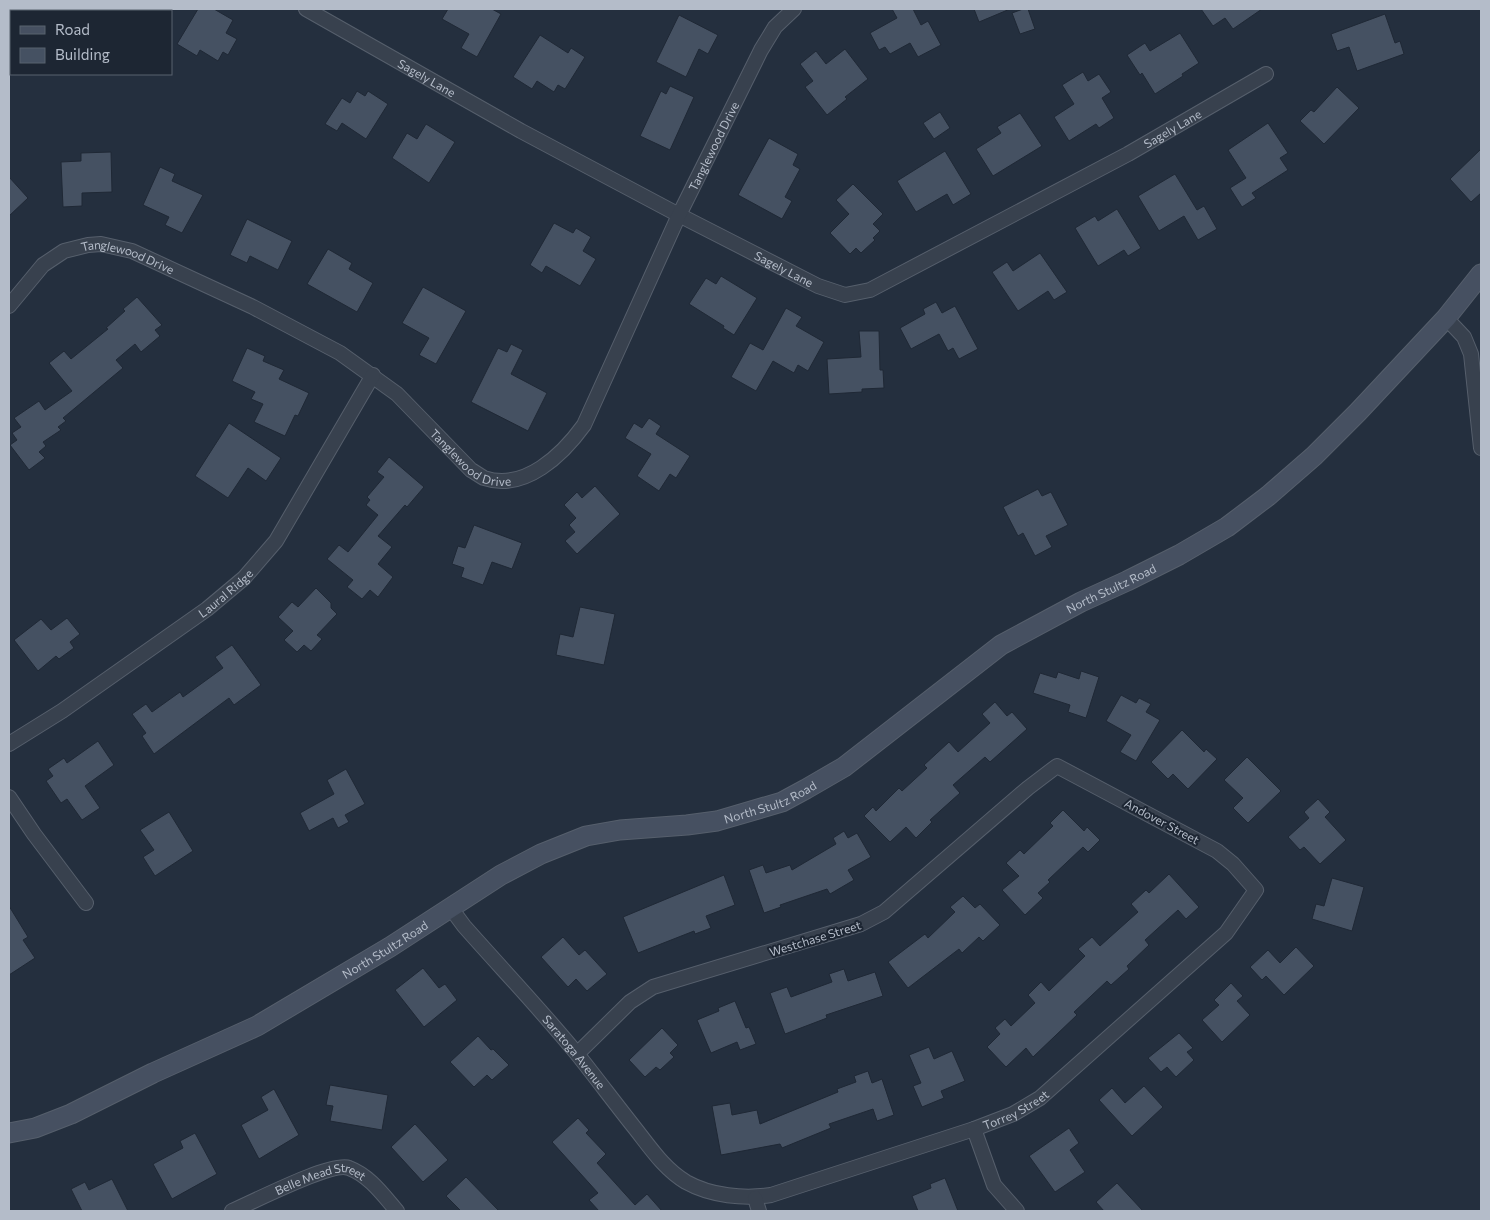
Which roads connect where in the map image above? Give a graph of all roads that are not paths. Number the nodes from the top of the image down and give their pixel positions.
1 (306, 9) edge
2 (794, 9) edge
3 (1266, 74) dead end
4 (679, 215) junction
5 (1481, 274) edge
6 (9, 306) edge
7 (1446, 318) junction
8 (373, 375) junction
9 (1481, 448) edge
10 (9, 744) edge
11 (1057, 766) joint
12 (9, 797) edge
13 (1256, 890) joint
14 (86, 903) dead end
15 (450, 908) junction
16 (577, 1054) junction
17 (974, 1129) junction
18 (9, 1133) edge
19 (703, 1188) joint
20 (754, 1198) junction
21 (232, 1211) edge
22 (397, 1211) edge
23 (758, 1211) edge
24 (1017, 1211) edge

1 - 4 street, Sagely Lane
2 - 4 street, Tanglewood Drive
3 - 4 street, Sagely Lane
4 - 8 street, Tanglewood Drive
5 - 7 street, North Stultz Road
6 - 8 street, Tanglewood Drive
7 - 9 street
7 - 15 street, North Stultz Road
8 - 10 street, Laural Ridge
11 - 13 street, Andover Street
11 - 16 street, Westchase Street
12 - 14 street
13 - 17 street, Torrey Street
15 - 16 street, Saratoga Avenue
15 - 18 street, North Stultz Road
16 - 19 street, Saratoga Avenue
17 - 20 street, Torrey Street
17 - 24 street
19 - 20 street, Torrey Street
20 - 23 street
21 - 22 street, Belle Mead Street

